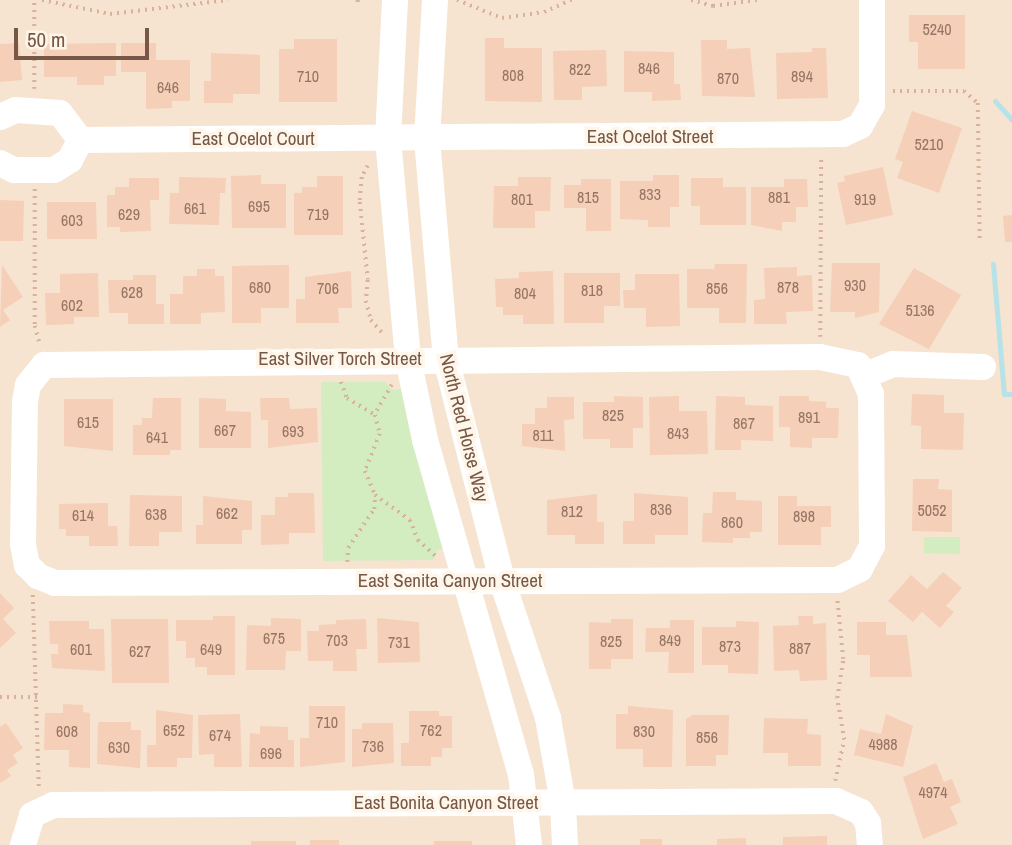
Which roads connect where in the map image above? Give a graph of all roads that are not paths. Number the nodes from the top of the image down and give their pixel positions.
1 (395, 0) edge
2 (435, 0) edge
3 (872, 0) edge
4 (0, 117) edge
5 (427, 139) junction
6 (80, 140) junction
7 (382, 147) junction
8 (0, 163) edge
9 (446, 359) junction
10 (983, 367) dead end
11 (402, 368) junction
12 (862, 370) junction
13 (502, 581) junction
14 (466, 582) junction
15 (37, 583) joint
16 (526, 803) junction
17 (563, 803) junction
18 (23, 845) edge
19 (529, 845) edge
20 (565, 845) edge
21 (870, 845) edge

1 - 7 street, North Red Horse Way
2 - 5 street, North Red Horse Way
3 - 5 street, East Ocelot Street
4 - 6 street
5 - 7 street, East Ocelot Court
5 - 9 street, North Red Horse Way
6 - 7 street, East Ocelot Court
6 - 8 street
7 - 11 street, North Red Horse Way
9 - 11 street, East Silver Torch Street
9 - 12 street, East Silver Torch Street
9 - 13 street, North Red Horse Way
10 - 12 street
11 - 14 street, North Red Horse Way
11 - 15 street, East Silver Torch Street
12 - 13 street, East Senita Canyon Street
13 - 14 street, East Senita Canyon Street
13 - 17 street, North Red Horse Way
14 - 15 street, East Senita Canyon Street
14 - 16 street, North Red Horse Way
16 - 17 street, East Bonita Canyon Street
16 - 18 street, East Bonita Canyon Street
16 - 19 street, North Red Horse Way
17 - 20 street, North Red Horse Way
17 - 21 street, East Bonita Canyon Street

